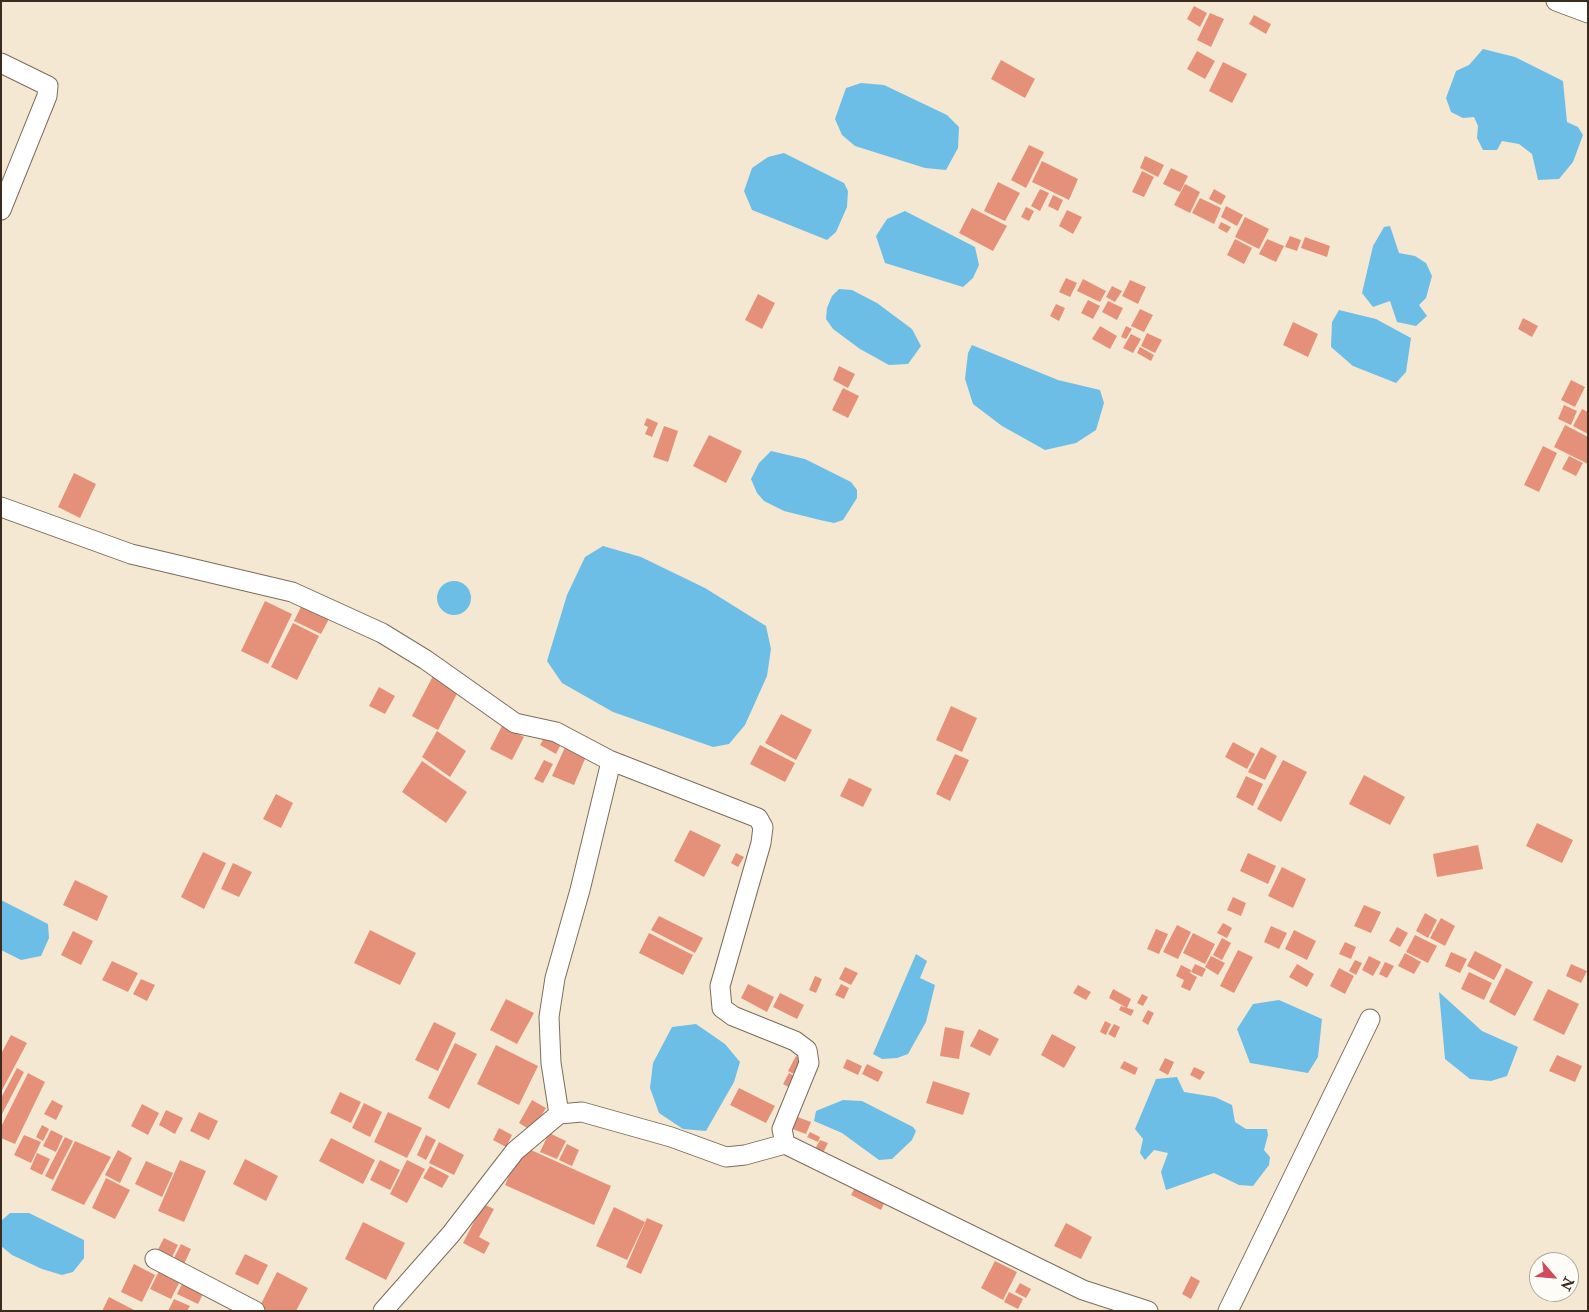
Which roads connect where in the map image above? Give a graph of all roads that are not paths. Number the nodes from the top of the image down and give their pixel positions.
1 (1556, 1) edge
2 (1588, 13) edge
3 (1, 63) edge
4 (1, 210) edge
5 (1, 507) edge
6 (609, 760) junction
7 (1370, 1019) dead end
8 (559, 1114) junction
9 (784, 1144) junction
10 (155, 1259) dead end
11 (255, 1311) edge
12 (382, 1311) edge
13 (1148, 1311) edge
14 (1228, 1311) edge

1 - 2 street
3 - 4 street
5 - 6 street
6 - 8 street
6 - 9 street
7 - 14 street
8 - 9 street
8 - 12 street
9 - 13 street
10 - 11 street

